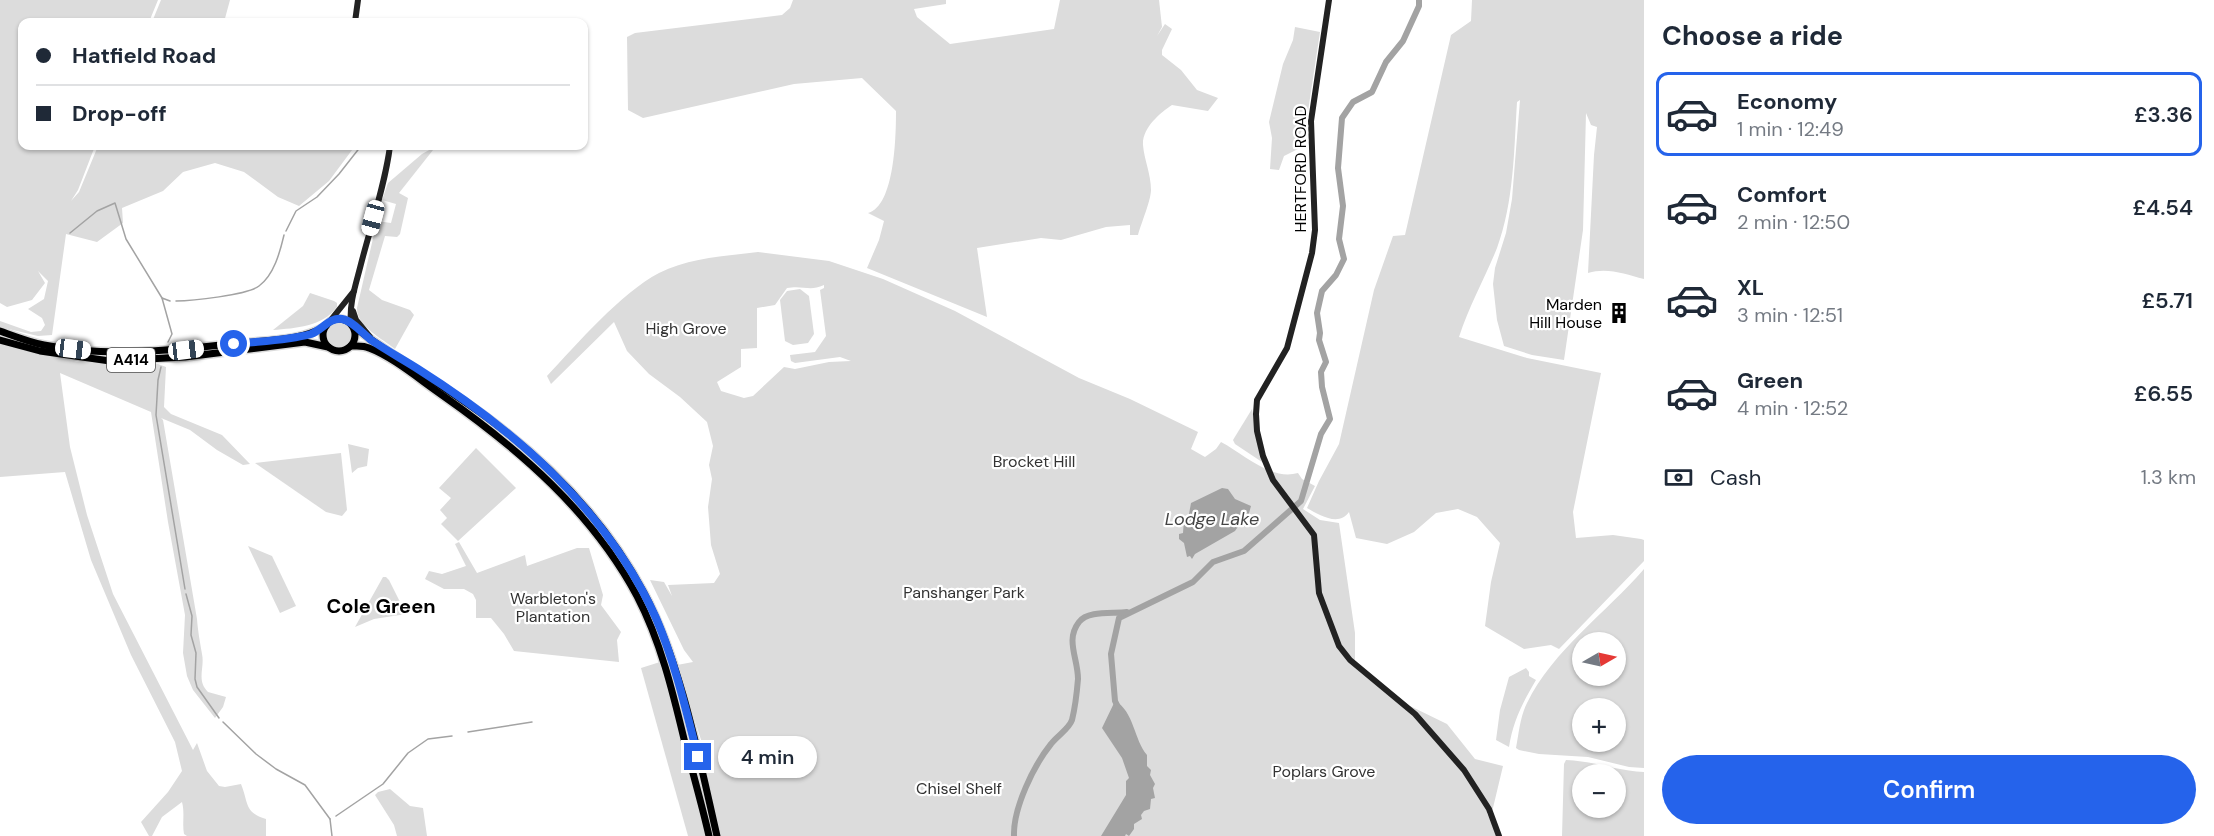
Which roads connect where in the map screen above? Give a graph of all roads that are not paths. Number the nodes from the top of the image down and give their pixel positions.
1 (358, 0) edge
2 (1329, 0) edge
3 (356, 18) edge
4 (389, 150) edge
5 (354, 293) junction
6 (328, 324) junction
7 (352, 324) junction
8 (0, 331) edge
9 (0, 340) edge
10 (371, 340) junction
11 (351, 346) junction
12 (328, 347) junction
13 (40, 348) junction
14 (59, 351) junction
15 (709, 836) edge
16 (717, 836) edge
17 (1499, 836) edge

1 - 3 main road
2 - 17 main road, HERTFORD ROAD
4 - 5 main road
5 - 6 main road
5 - 7 main road
5 - 10 main road
6 - 7 highway
6 - 12 highway
6 - 14 highway, A414
7 - 10 highway
7 - 11 highway
8 - 13 highway, A414
9 - 13 highway, A414
10 - 16 highway
11 - 12 highway
11 - 15 highway
12 - 14 highway, A414
13 - 14 highway, A414

